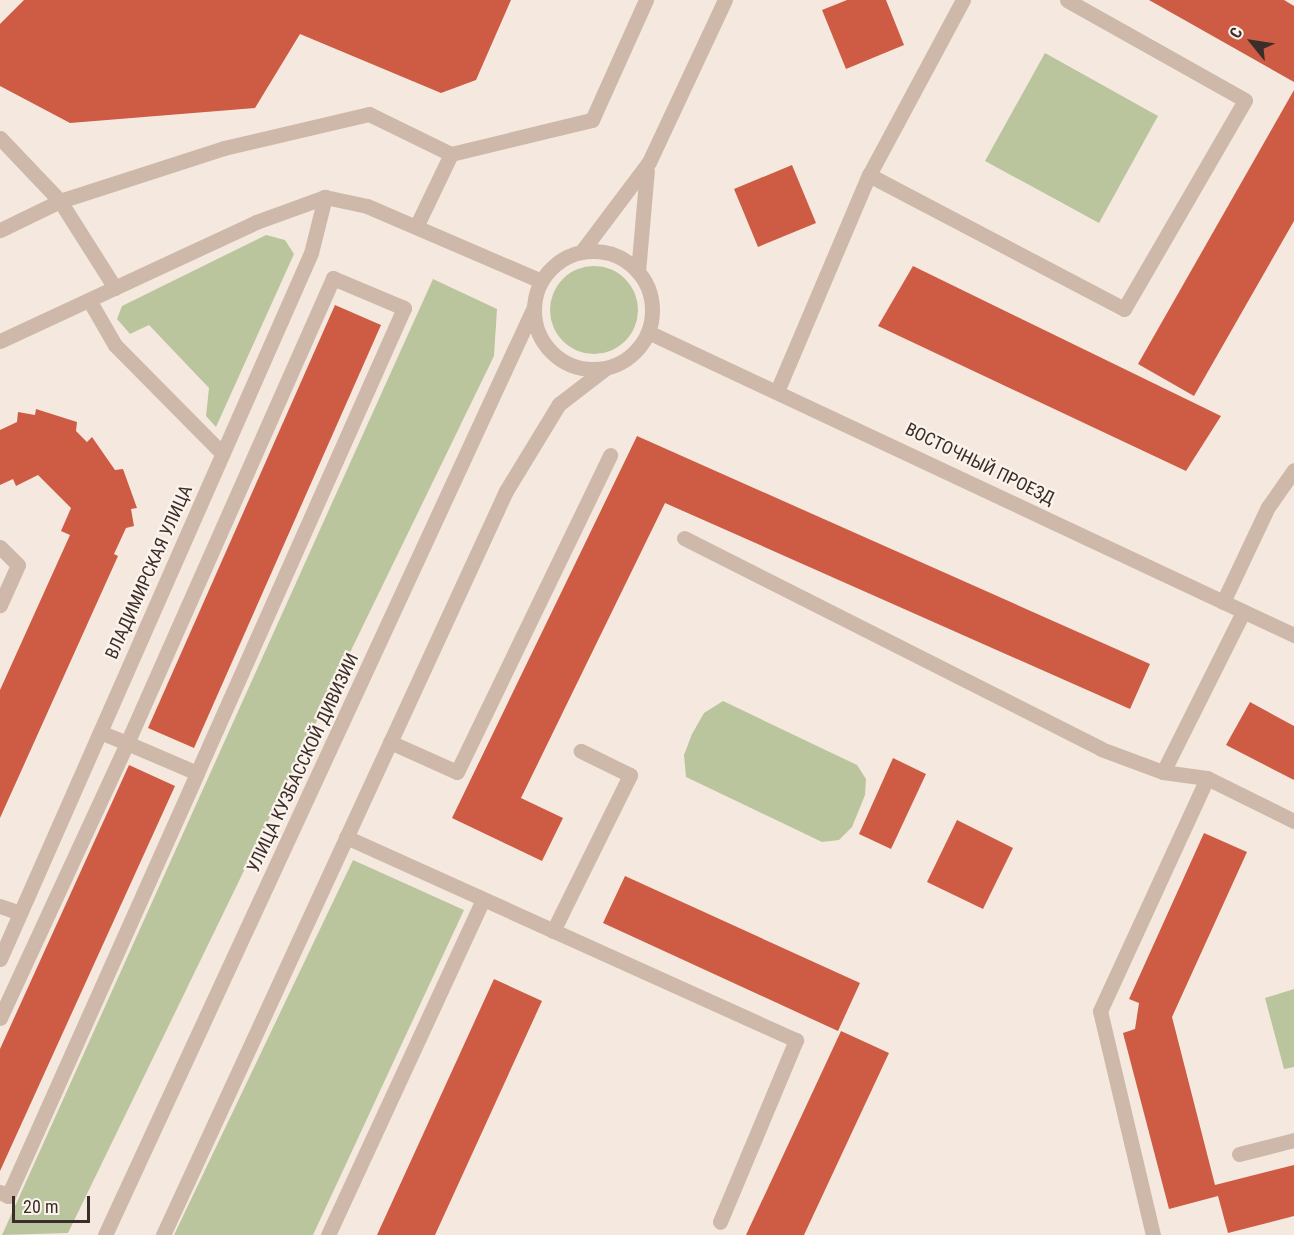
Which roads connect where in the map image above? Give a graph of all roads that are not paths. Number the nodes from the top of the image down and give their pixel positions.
1 (646, 0) edge
2 (725, 0) edge
3 (963, 0) edge
4 (1067, 0) edge
5 (0, 138) edge
6 (451, 153) junction
7 (649, 162) junction
8 (869, 175) junction
9 (325, 197) junction
10 (60, 201) junction
11 (416, 227) junction
12 (0, 230) edge
13 (582, 251) junction
14 (638, 272) junction
15 (541, 281) junction
16 (115, 288) junction
17 (89, 300) junction
18 (534, 307) junction
19 (648, 332) junction
20 (0, 341) edge
21 (606, 368) junction
22 (778, 389) junction
23 (223, 454) junction
24 (610, 455) dead end
25 (1294, 470) edge
26 (684, 538) dead end
27 (0, 547) edge
28 (1223, 602) junction
29 (0, 604) edge
30 (1244, 612) junction
31 (1294, 635) edge
32 (100, 732) junction
33 (390, 742) junction
34 (127, 743) junction
35 (581, 752) dead end
36 (1163, 772) junction
37 (197, 773) junction
38 (1207, 778) junction
39 (1294, 821) edge
40 (346, 837) junction
41 (482, 901) junction
42 (0, 906) edge
43 (20, 913) junction
44 (554, 931) junction
45 (0, 959) edge
46 (0, 1018) edge
47 (1294, 1140) edge
48 (1239, 1154) dead end
49 (0, 1192) edge
50 (720, 1222) dead end
51 (105, 1235) edge
52 (163, 1235) edge
53 (328, 1235) edge
54 (1153, 1235) edge

1 - 6 street
2 - 7 street
3 - 8 street
4 - 8 street
5 - 10 street
6 - 10 street
6 - 11 street
7 - 13 street
7 - 14 street
8 - 22 street
9 - 11 street
9 - 16 street
9 - 23 street, ВЛАДИМИРСКАЯ УЛИЦА
10 - 12 street
10 - 16 street
11 - 15 street
13 - 14 street
13 - 15 street
14 - 19 street
15 - 18 street, УЛИЦА КУЗБАССКОЙ ДИВИЗИИ
16 - 17 street
17 - 20 street
17 - 23 street
18 - 21 street, УЛИЦА КУЗБАССКОЙ ДИВИЗИИ
18 - 51 street, УЛИЦА КУЗБАССКОЙ ДИВИЗИИ
19 - 21 street
19 - 22 street, ВОСТОЧНЫЙ ПРОЕЗД
21 - 33 street
22 - 28 street, ВОСТОЧНЫЙ ПРОЕЗД
23 - 32 street, ВЛАДИМИРСКАЯ УЛИЦА
24 - 33 street
25 - 28 street
26 - 36 street
27 - 29 street
28 - 30 street, ВОСТОЧНЫЙ ПРОЕЗД
30 - 31 street, ВОСТОЧНЫЙ ПРОЕЗД
30 - 36 street
32 - 34 street
32 - 43 street, ВЛАДИМИРСКАЯ УЛИЦА
33 - 40 street
34 - 37 street
34 - 37 street
34 - 46 street
35 - 44 street
36 - 38 street
37 - 49 street
38 - 39 street
38 - 54 street
40 - 41 street
40 - 52 street
41 - 44 street
41 - 53 street
42 - 43 street
43 - 45 street, ВЛАДИМИРСКАЯ УЛИЦА
44 - 50 street
47 - 48 street

